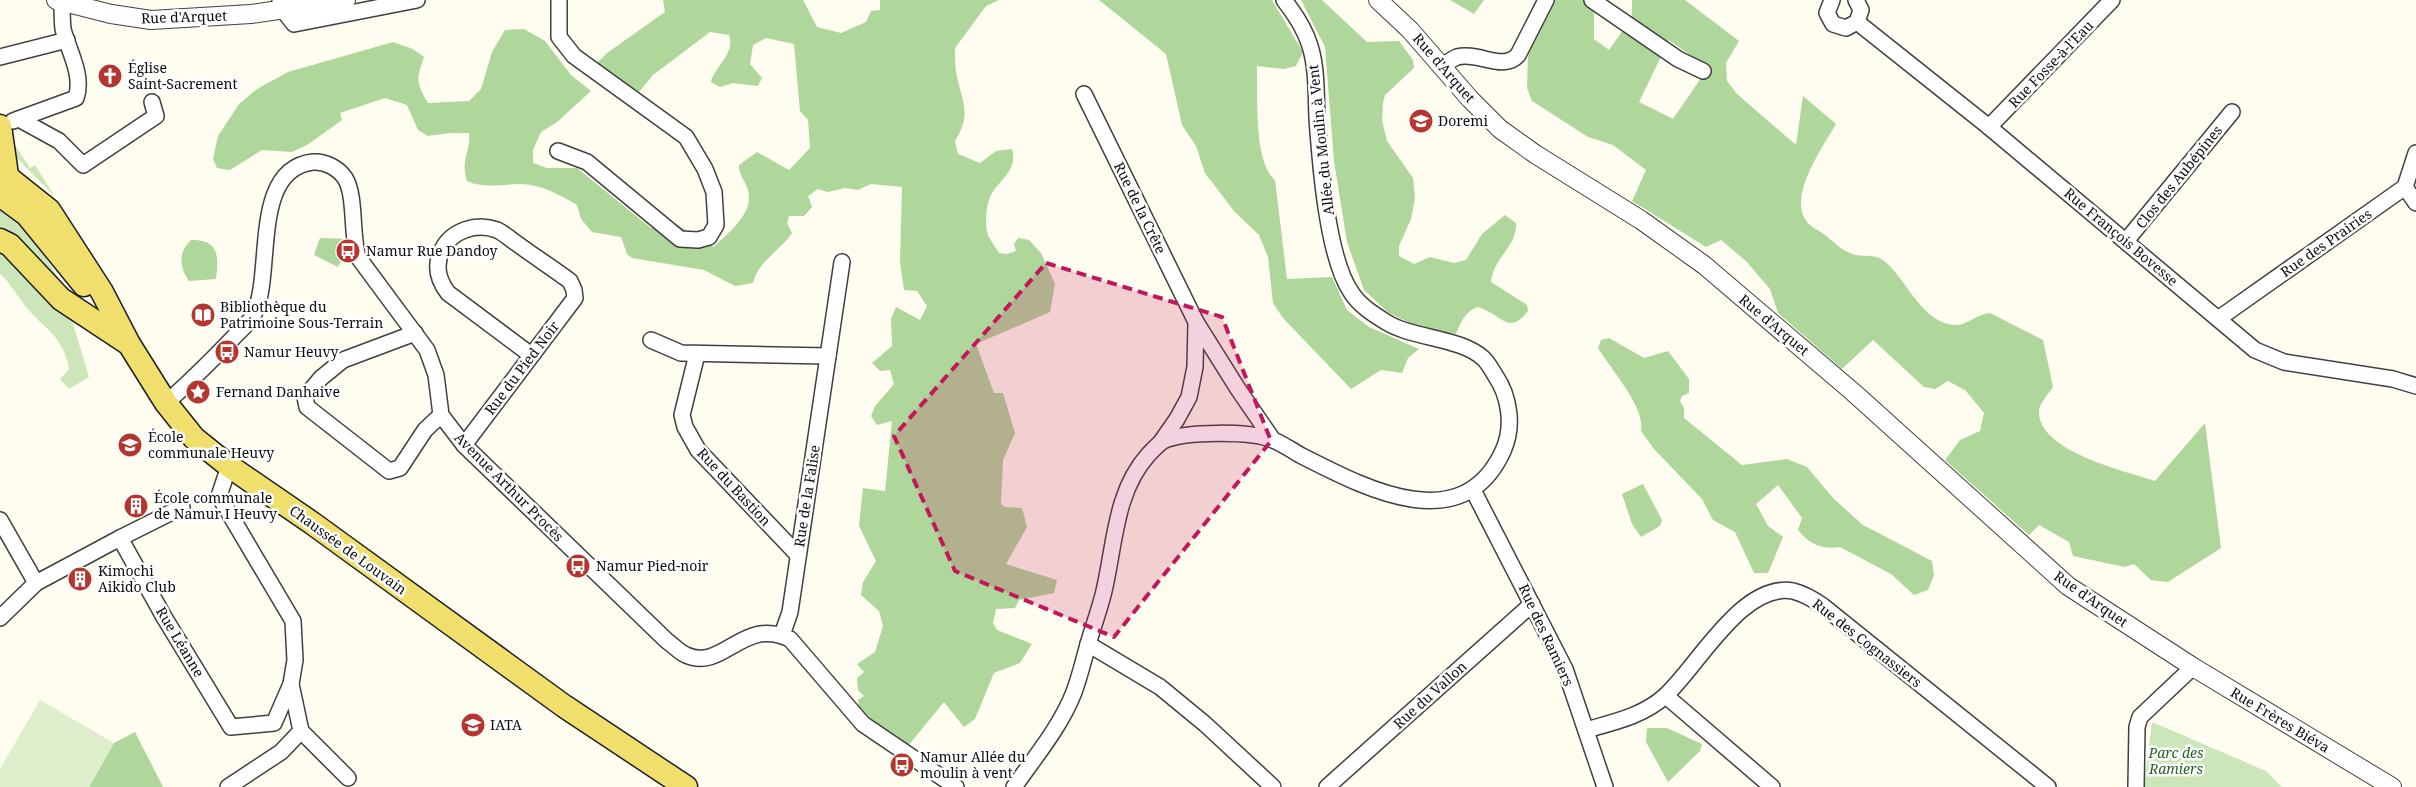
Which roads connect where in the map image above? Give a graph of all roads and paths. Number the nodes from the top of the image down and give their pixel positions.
1 (59, 0) edge
2 (346, 0) edge
3 (417, 0) edge
4 (559, 0) edge
5 (1284, 0) edge
6 (1378, 0) edge
7 (1546, 0) edge
8 (1592, 0) edge
9 (1831, 0) edge
10 (1856, 0) edge
11 (2112, 0) edge
12 (282, 5) edge
13 (1857, 22) junction
14 (67, 40) junction
15 (0, 56) edge
16 (1443, 66) junction
17 (1702, 71) dead end
18 (1084, 94) dead end
19 (152, 102) dead end
20 (2232, 112) dead end
21 (6, 123) edge
22 (1990, 127) junction
23 (558, 151) dead end
24 (2416, 153) edge
25 (2, 180) edge
26 (2404, 187) junction
27 (2416, 203) edge
28 (0, 240) edge
29 (2126, 241) junction
30 (842, 262) dead end
31 (2218, 319) junction
32 (1196, 322) junction
33 (415, 333) junction
34 (651, 340) dead end
35 (129, 344) junction
36 (697, 354) junction
37 (531, 355) junction
38 (828, 356) junction
39 (2416, 386) edge
40 (166, 403) junction
41 (441, 415) junction
42 (1273, 440) junction
43 (1161, 442) junction
44 (464, 445) junction
45 (229, 466) junction
46 (1474, 490) junction
47 (182, 507) dead end
48 (0, 520) edge
49 (120, 538) junction
50 (798, 555) junction
51 (36, 583) junction
52 (1532, 604) junction
53 (0, 618) edge
54 (782, 635) junction
55 (1088, 644) junction
56 (2169, 652) joint
57 (2193, 667) junction
58 (291, 684) junction
59 (1666, 696) junction
60 (1586, 730) junction
61 (300, 731) junction
62 (348, 778) dead end
63 (683, 785) edge
64 (228, 787) edge
65 (956, 787) edge
66 (1014, 787) edge
67 (1273, 787) edge
68 (1327, 787) edge
69 (1605, 787) edge
70 (1772, 787) edge
71 (2048, 787) edge
72 (2136, 787) edge
73 (2392, 787) edge

1 - 12 street, Rue d'Arquet
1 - 14 street
2 - 12 street, Rue d'Arquet
3 - 12 street
4 - 23 street
5 - 46 street, Allée du Moulin à Vent
6 - 16 street, Rue d'Arquet
7 - 16 street
8 - 17 street
9 - 13 street
10 - 13 street
11 - 22 street, Rue Fosse-à-l'Eau
13 - 22 street, Rue François Bovesse
14 - 15 street
14 - 21 street
16 - 56 street, Rue d'Arquet
18 - 32 street, Rue de la Crête
19 - 21 street
20 - 29 street, Clos des Aubépines
21 - 25 main road
22 - 29 street, Rue François Bovesse
24 - 26 street
25 - 35 main road, Chaussée de Louvain
26 - 27 street
26 - 31 street, Rue des Prairies
28 - 35 main road
29 - 31 street, Rue François Bovesse
30 - 38 street, Rue de la Falise
31 - 39 street, Rue François Bovesse
32 - 42 street, Rue de la Crête
32 - 43 street, Rue de la Crête
33 - 40 street, Avenue Arthur Procès
33 - 41 street, Avenue Arthur Procès
33 - 41 street
34 - 36 street
35 - 40 main road, Chaussée de Louvain
36 - 38 street
36 - 50 street, Rue du Bastion
37 - 37 street, Rue du Pied Noir
37 - 44 street, Rue du Pied Noir
38 - 50 street, Rue de la Falise
40 - 45 main road, Chaussée de Louvain
41 - 44 street, Avenue Arthur Procès
42 - 43 street, Allée du Moulin à Vent
42 - 46 street, Allée du Moulin à Vent
43 - 55 street
44 - 54 street, Avenue Arthur Procès
45 - 58 street
45 - 63 main road, Chaussée de Louvain
46 - 52 street, Rue des Ramiers
47 - 49 street
48 - 51 street
49 - 51 street
49 - 58 street, Rue Léanne
50 - 54 street, Rue de la Falise
51 - 53 street
52 - 60 street, Rue des Ramiers
52 - 68 street, Rue du Vallon
54 - 65 street
55 - 66 street
55 - 67 street
56 - 57 street, Rue Frères Biéva
57 - 72 street
57 - 73 street, Rue Frères Biéva
58 - 61 street
59 - 60 street, Rue des Cognassiers
59 - 70 street
59 - 71 street, Rue des Cognassiers
60 - 69 street, Rue des Ramiers
61 - 62 street
61 - 64 street

